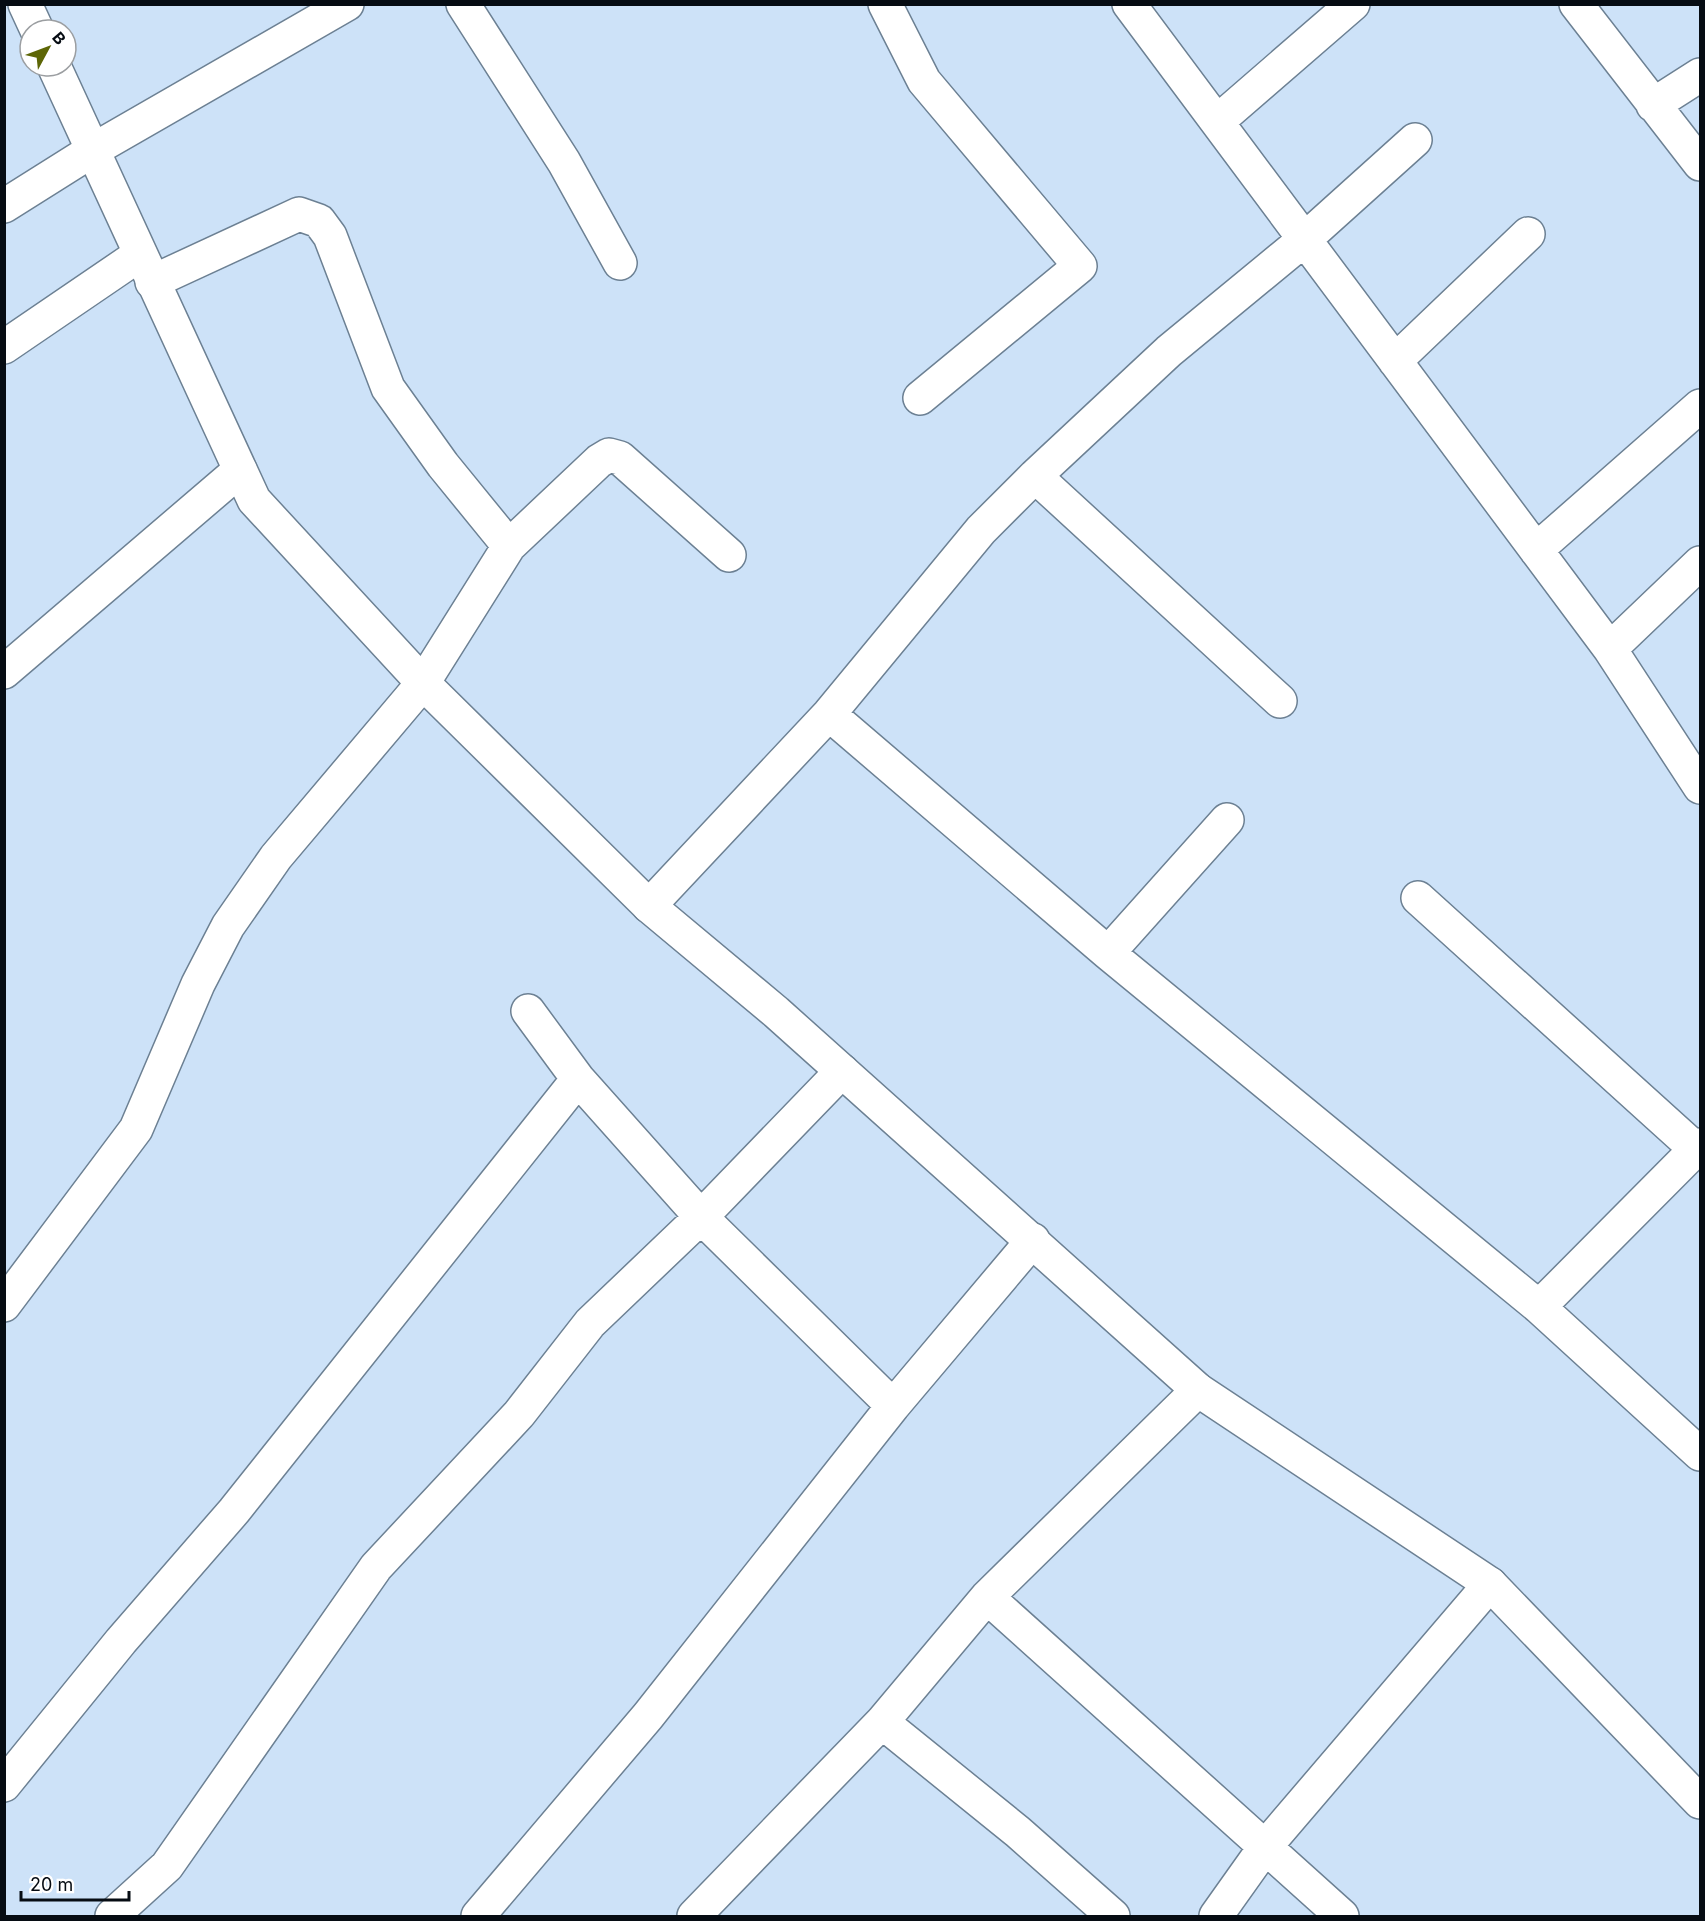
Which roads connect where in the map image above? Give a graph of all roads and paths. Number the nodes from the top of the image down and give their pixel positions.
1 (25, 4) edge
2 (346, 4) edge
3 (463, 4) edge
4 (885, 4) edge
5 (1129, 4) edge
6 (1353, 4) edge
7 (1576, 4) edge
8 (31, 18) edge
9 (1701, 75) edge
10 (60, 78) edge
11 (1653, 105) junction
12 (1218, 121) junction
13 (1414, 140) dead end
14 (93, 150) junction
15 (1701, 164) edge
16 (4, 206) edge
17 (1528, 234) dead end
18 (1305, 239) junction
19 (620, 263) dead end
20 (146, 268) junction
21 (4, 347) edge
22 (1395, 361) junction
23 (920, 398) dead end
24 (1701, 406) edge
25 (240, 470) junction
26 (1035, 476) junction
27 (509, 546) junction
28 (1536, 550) junction
29 (729, 555) dead end
30 (1701, 563) edge
31 (1610, 649) junction
32 (4, 672) edge
33 (423, 683) junction
34 (1280, 701) dead end
35 (829, 714) junction
36 (1701, 787) edge
37 (1227, 820) dead end
38 (1418, 898) dead end
39 (649, 906) junction
40 (1108, 953) junction
41 (528, 1011) dead end
42 (842, 1071) junction
43 (578, 1079) junction
44 (1699, 1149) edge
45 (701, 1217) junction
46 (1033, 1240) junction
47 (4, 1305) edge
48 (1539, 1307) junction
49 (1198, 1390) junction
50 (893, 1406) junction
51 (1701, 1454) edge
52 (1490, 1584) junction
53 (987, 1598) junction
54 (882, 1722) junction
55 (4, 1785) edge
56 (1701, 1802) edge
57 (1265, 1847) junction
58 (112, 1917) edge
59 (478, 1917) edge
60 (694, 1917) edge
61 (1113, 1917) edge
62 (1216, 1917) edge
63 (1342, 1917) edge

1 - 8 street
2 - 14 street
3 - 19 street
4 - 23 street
5 - 12 street
6 - 12 street
7 - 11 street
9 - 11 street
10 - 14 street
11 - 15 street
12 - 18 street
13 - 18 street
14 - 16 street
14 - 20 street
17 - 22 street
18 - 22 street
18 - 26 street
20 - 21 street
20 - 25 street
20 - 27 street
22 - 28 street
24 - 28 street
25 - 32 street
25 - 33 street
26 - 34 street
26 - 35 street
27 - 29 street
27 - 33 street
28 - 31 street
30 - 31 street
31 - 36 street
33 - 39 street
33 - 47 street
35 - 39 street
35 - 40 street
37 - 40 street
38 - 44 street
39 - 42 street
40 - 48 street
41 - 43 street
42 - 45 street
42 - 46 street
43 - 45 street
43 - 55 street
44 - 48 street
45 - 50 street
45 - 58 street
46 - 49 street
46 - 50 street
48 - 51 street
49 - 52 street
49 - 53 street
50 - 59 street
52 - 56 street
52 - 57 street
53 - 54 street
53 - 57 street
54 - 60 street
54 - 61 street
57 - 62 street
57 - 63 street

